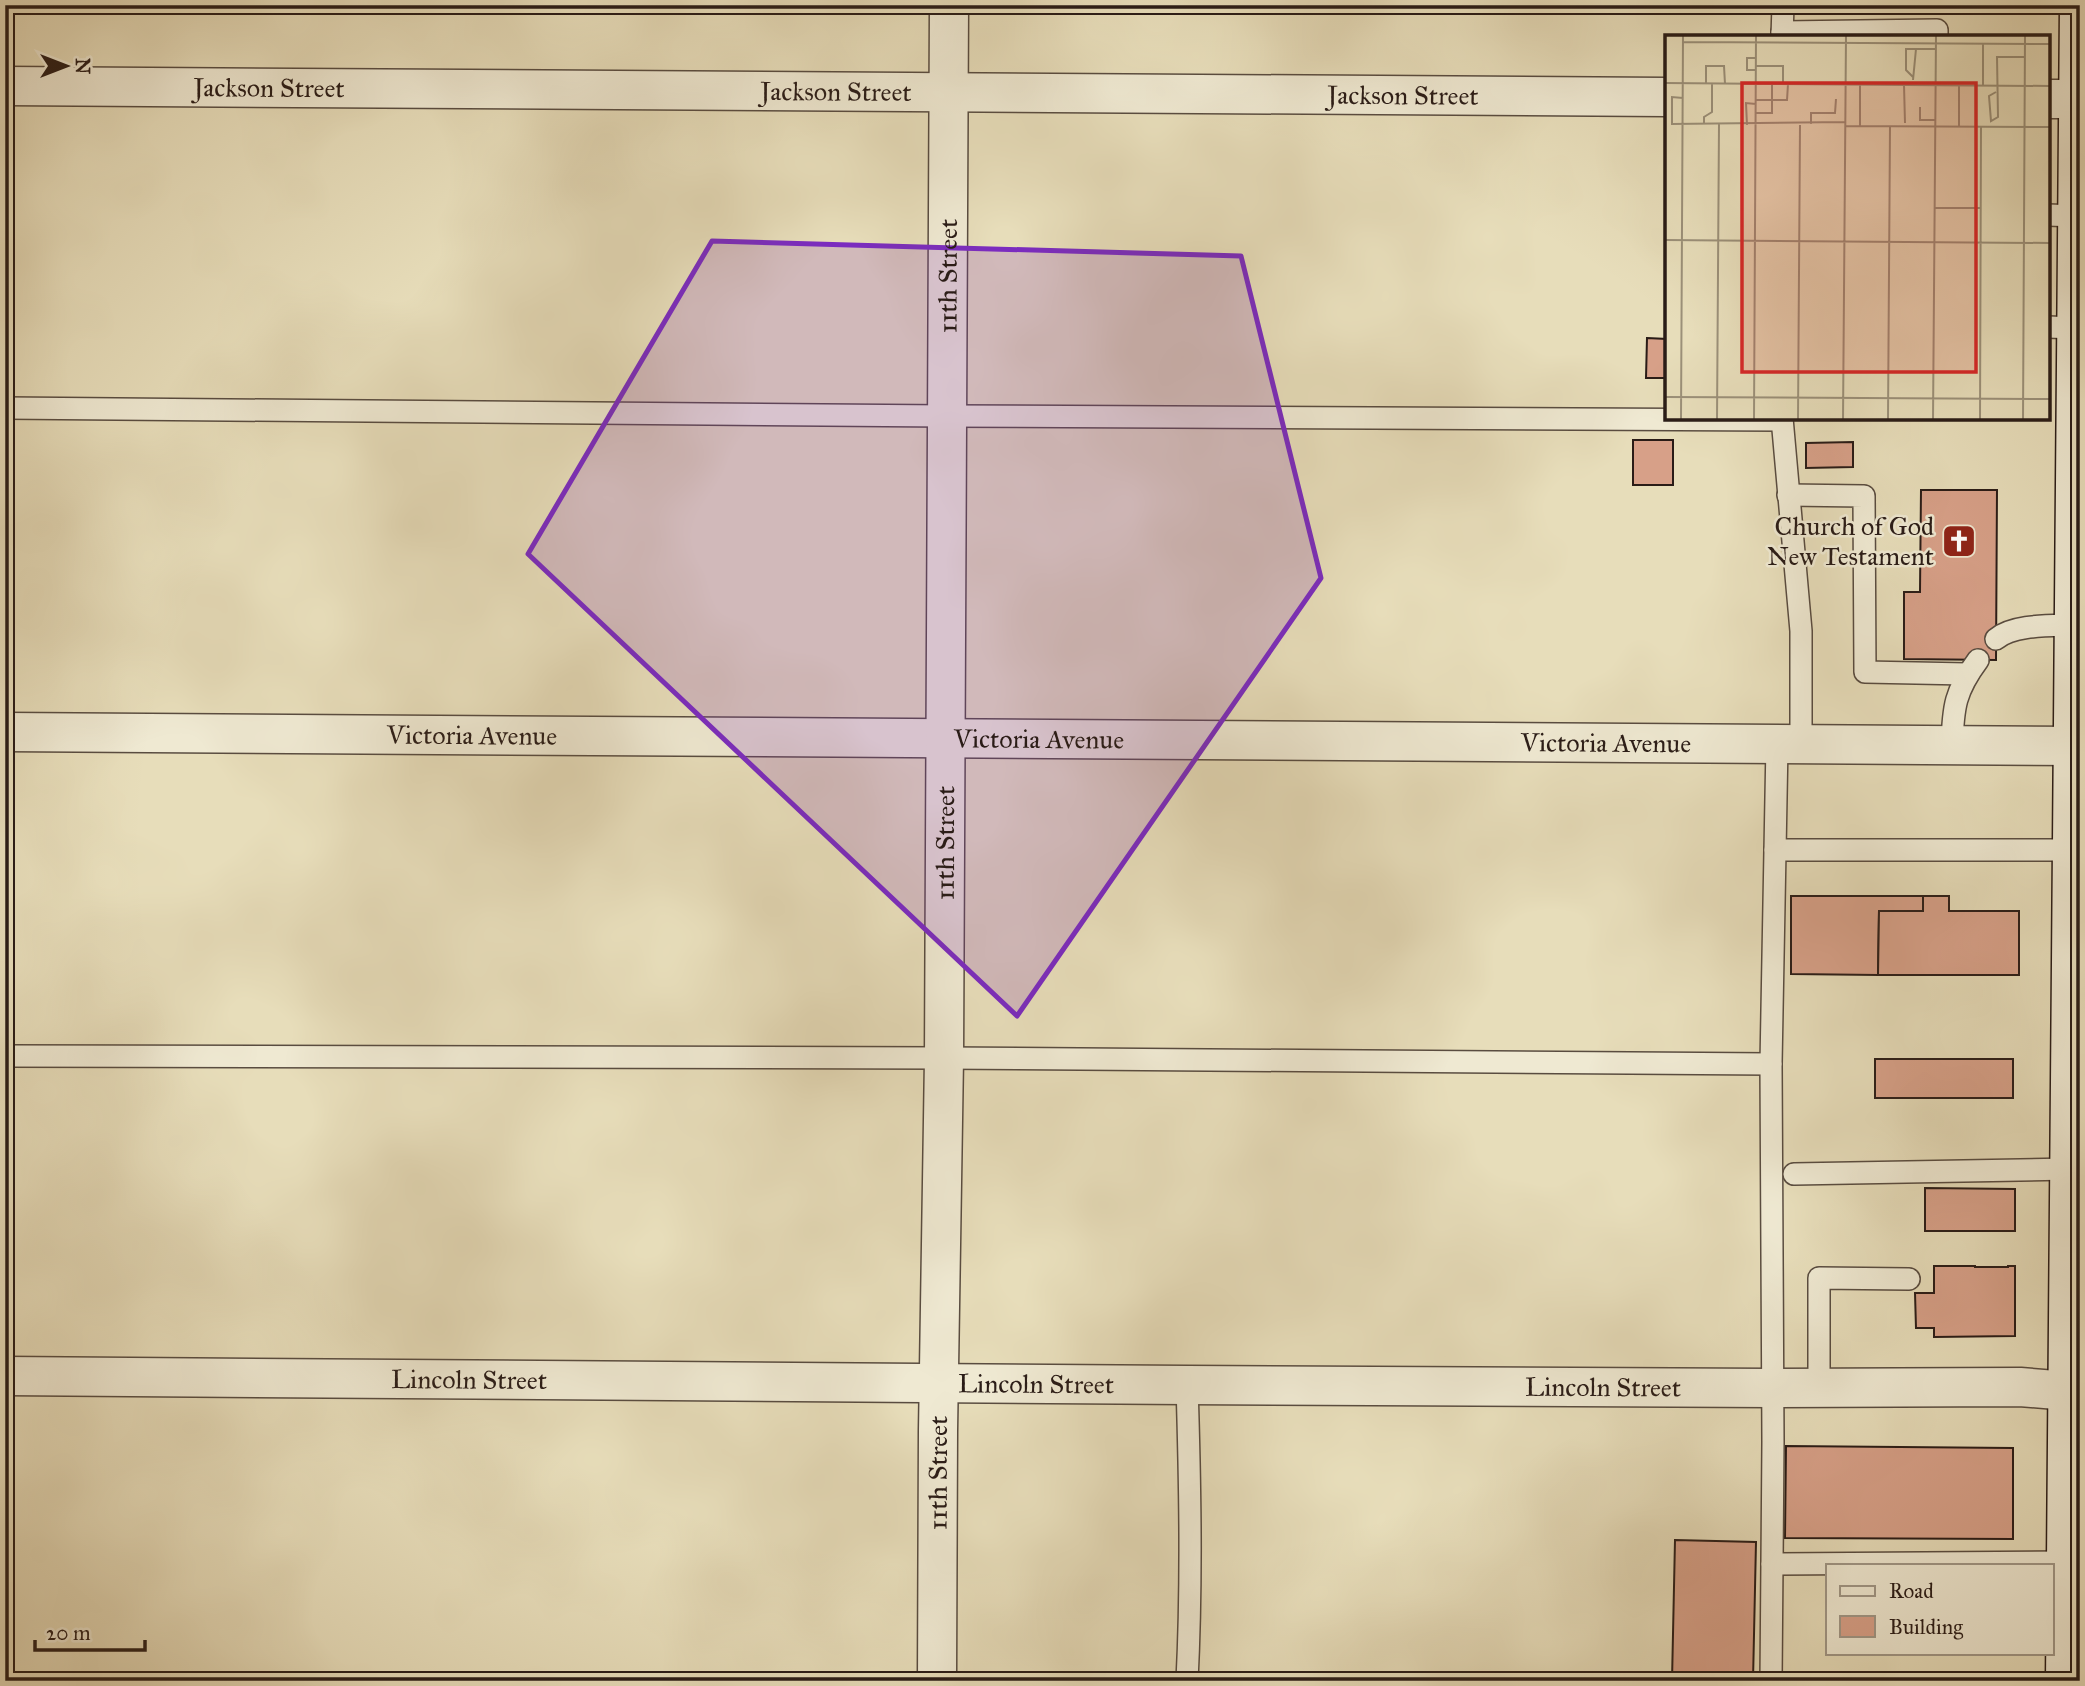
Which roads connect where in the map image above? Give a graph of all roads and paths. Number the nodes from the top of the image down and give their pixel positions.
1 (949, 5) edge
2 (1783, 5) edge
3 (2079, 5) edge
4 (1782, 34) edge
5 (1937, 35) edge
6 (5, 86) edge
7 (947, 92) junction
8 (1665, 97) edge
9 (2069, 99) edge
10 (2063, 216) edge
11 (2070, 312) edge
12 (5, 408) edge
13 (947, 416) junction
14 (1665, 419) edge
15 (1782, 420) edge
16 (1788, 495) junction
17 (2074, 625) junction
18 (1996, 639) dead end
19 (5, 732) edge
20 (946, 740) junction
21 (1789, 744) junction
22 (1952, 745) junction
23 (2076, 746) edge
24 (1775, 850) junction
25 (2072, 850) junction
26 (5, 1056) edge
27 (944, 1058) junction
28 (1771, 1064) junction
29 (2069, 1169) junction
30 (1794, 1174) dead end
31 (2074, 1234) edge
32 (1909, 1279) dead end
33 (5, 1376) edge
34 (939, 1382) junction
35 (1186, 1385) junction
36 (1773, 1388) junction
37 (1819, 1388) junction
38 (2074, 1392) edge
39 (2066, 1562) junction
40 (1772, 1564) junction
41 (937, 1681) edge
42 (1187, 1681) edge
43 (1771, 1681) edge
44 (2066, 1681) edge

1 - 7 street, 11th Street
2 - 4 lane
3 - 9 street
4 - 5 lane
6 - 7 street, Jackson Street
7 - 8 street, Jackson Street
7 - 13 street, 11th Street
9 - 10 street
10 - 11 street
11 - 17 street
12 - 13 lane
13 - 14 lane
13 - 20 street, 11th Street
15 - 16 lane
16 - 21 lane
16 - 22 lane
17 - 18 lane
17 - 23 street
19 - 20 street, Victoria Avenue
20 - 21 street, Victoria Avenue
20 - 27 street, 11th Street
21 - 22 street, Victoria Avenue
21 - 24 lane
22 - 23 street, Victoria Avenue
23 - 25 street
24 - 25 lane
24 - 28 lane
25 - 29 street
26 - 27 lane
27 - 28 lane
27 - 34 street, 11th Street
28 - 36 lane
29 - 30 lane
29 - 31 street
31 - 38 street
32 - 37 lane
33 - 34 street, Lincoln Street
34 - 35 street, Lincoln Street
34 - 41 street, 11th Street
35 - 36 street, Lincoln Street
35 - 42 lane
36 - 37 street, Lincoln Street
36 - 40 lane
37 - 38 street, Lincoln Street
38 - 39 street
39 - 40 lane
39 - 44 street
40 - 43 lane

